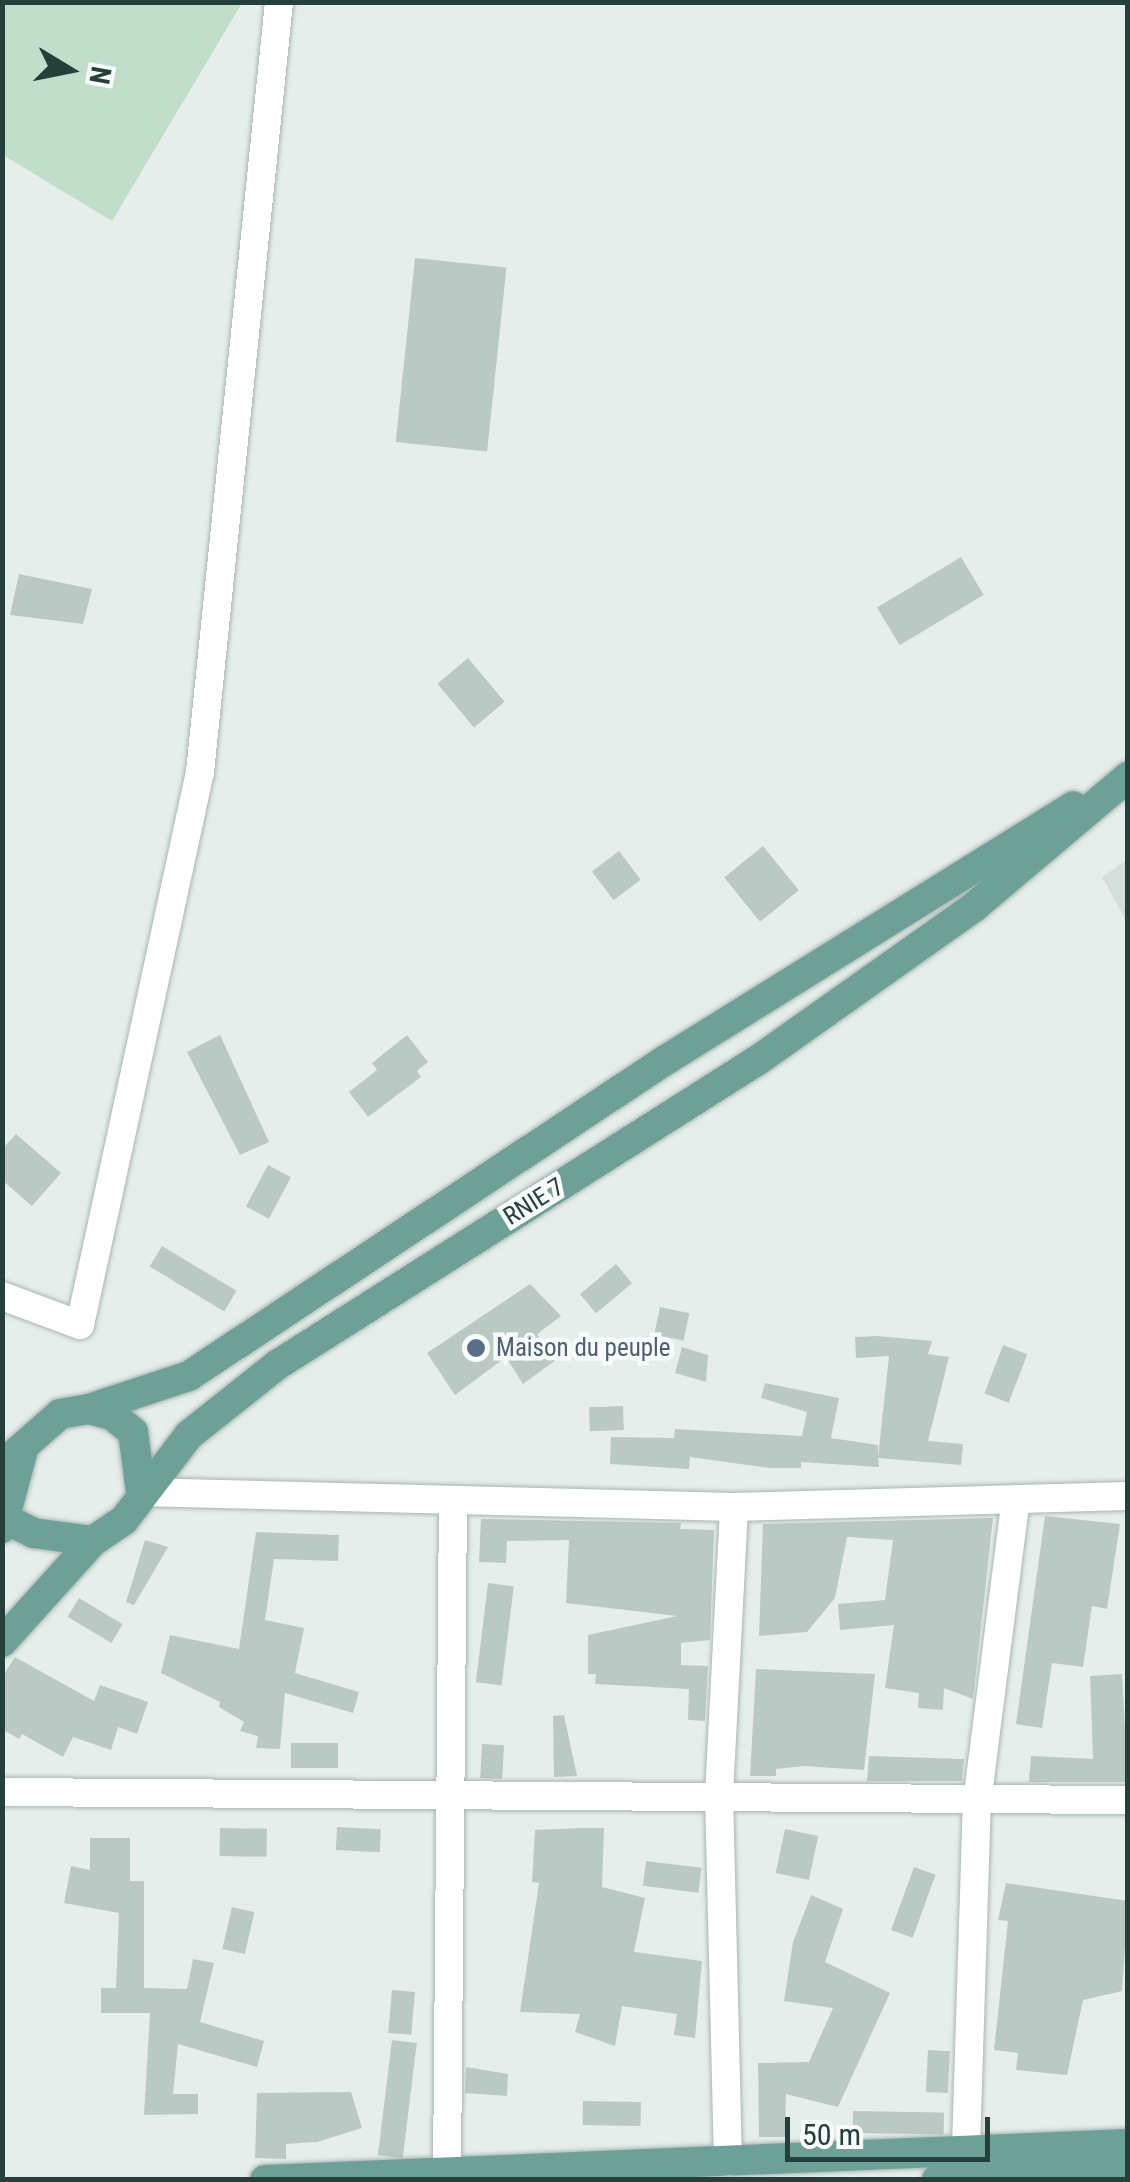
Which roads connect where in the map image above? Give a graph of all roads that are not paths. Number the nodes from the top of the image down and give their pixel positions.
1 (278, 2) edge
2 (1128, 777) edge
3 (1100, 796) junction
4 (2, 1296) edge
5 (89, 1409) junction
6 (25, 1443) junction
7 (2, 1464) edge
8 (141, 1492) junction
9 (1128, 1496) edge
10 (1016, 1499) junction
11 (453, 1501) junction
12 (734, 1507) junction
13 (4, 1521) edge
14 (92, 1542) junction
15 (2, 1642) edge
16 (2, 1792) edge
17 (449, 1794) junction
18 (719, 1795) junction
19 (1128, 1800) edge
20 (977, 1802) junction
21 (1128, 2144) edge
22 (966, 2148) junction
23 (728, 2162) junction
24 (447, 2172) junction
25 (1128, 2172) edge
26 (1007, 2177) edge
27 (265, 2180) edge
28 (937, 2180) edge

1 - 4 street
2 - 3 main road, RNIE 7 / RNIE 7
3 - 5 main road, RNIE 7 / RNIE 7
3 - 8 main road, RNIE 7 / RNIE 7
5 - 6 main road
5 - 8 main road
6 - 7 main road
6 - 13 main road
8 - 11 street
8 - 14 main road, RNIE 7 / RNIE 7
9 - 10 street
10 - 12 street
10 - 20 street
11 - 12 street
11 - 17 street
12 - 18 street
13 - 14 main road
14 - 15 main road, RNIE 7 / RNIE 7
16 - 17 street
17 - 18 street
17 - 24 street
18 - 20 street
18 - 23 street
19 - 20 street
20 - 22 street
21 - 22 main road
22 - 23 main road
23 - 24 main road
24 - 27 main road
25 - 26 main road
26 - 28 main road

